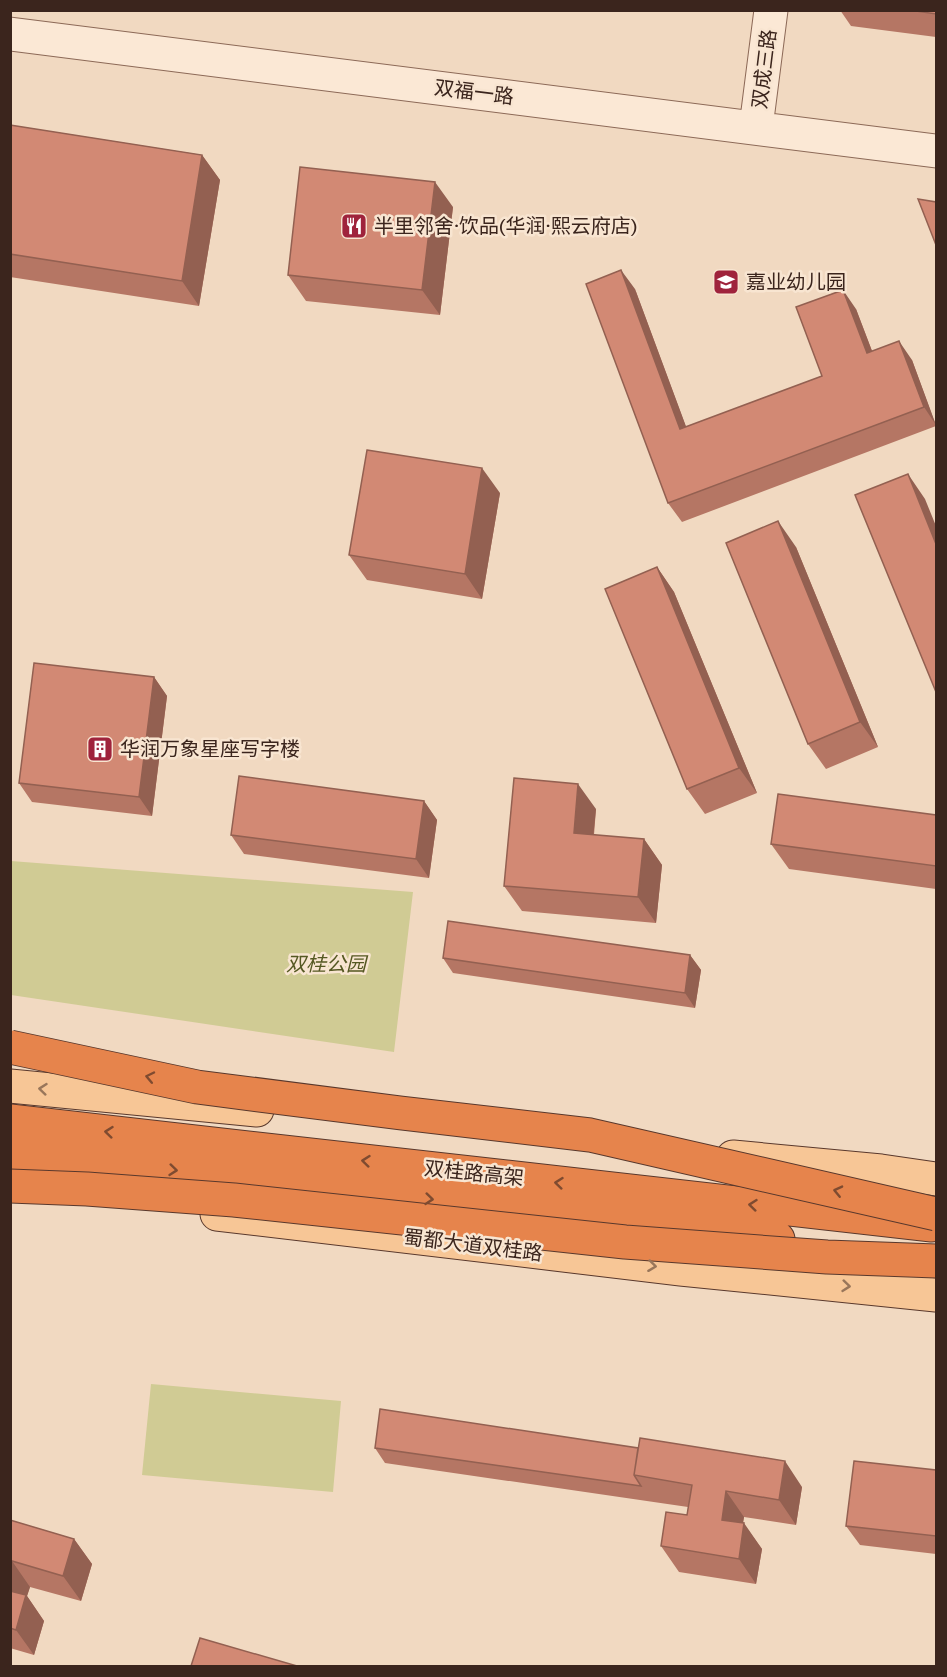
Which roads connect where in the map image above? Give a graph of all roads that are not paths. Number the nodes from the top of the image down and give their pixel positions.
1 (771, 10) edge
2 (10, 33) edge
3 (756, 128) junction
4 (936, 151) edge
5 (10, 1047) edge
6 (10, 1086) edge
7 (10, 1121) edge
8 (10, 1152) edge
9 (936, 1179) edge
10 (10, 1186) edge
11 (936, 1214) edge
12 (936, 1225) edge
13 (936, 1259) edge
14 (936, 1295) edge

1 - 3 street, 双成三路
2 - 3 street, 双福一路
3 - 4 street, 双福一路
11 -> 5 highway, bridge
9 -> 6 main road
12 -> 7 highway, 双桂路高架
8 -> 13 highway, 双桂路高架
10 - 13 highway, bridge
10 -> 14 main road, 蜀都大道双桂路

